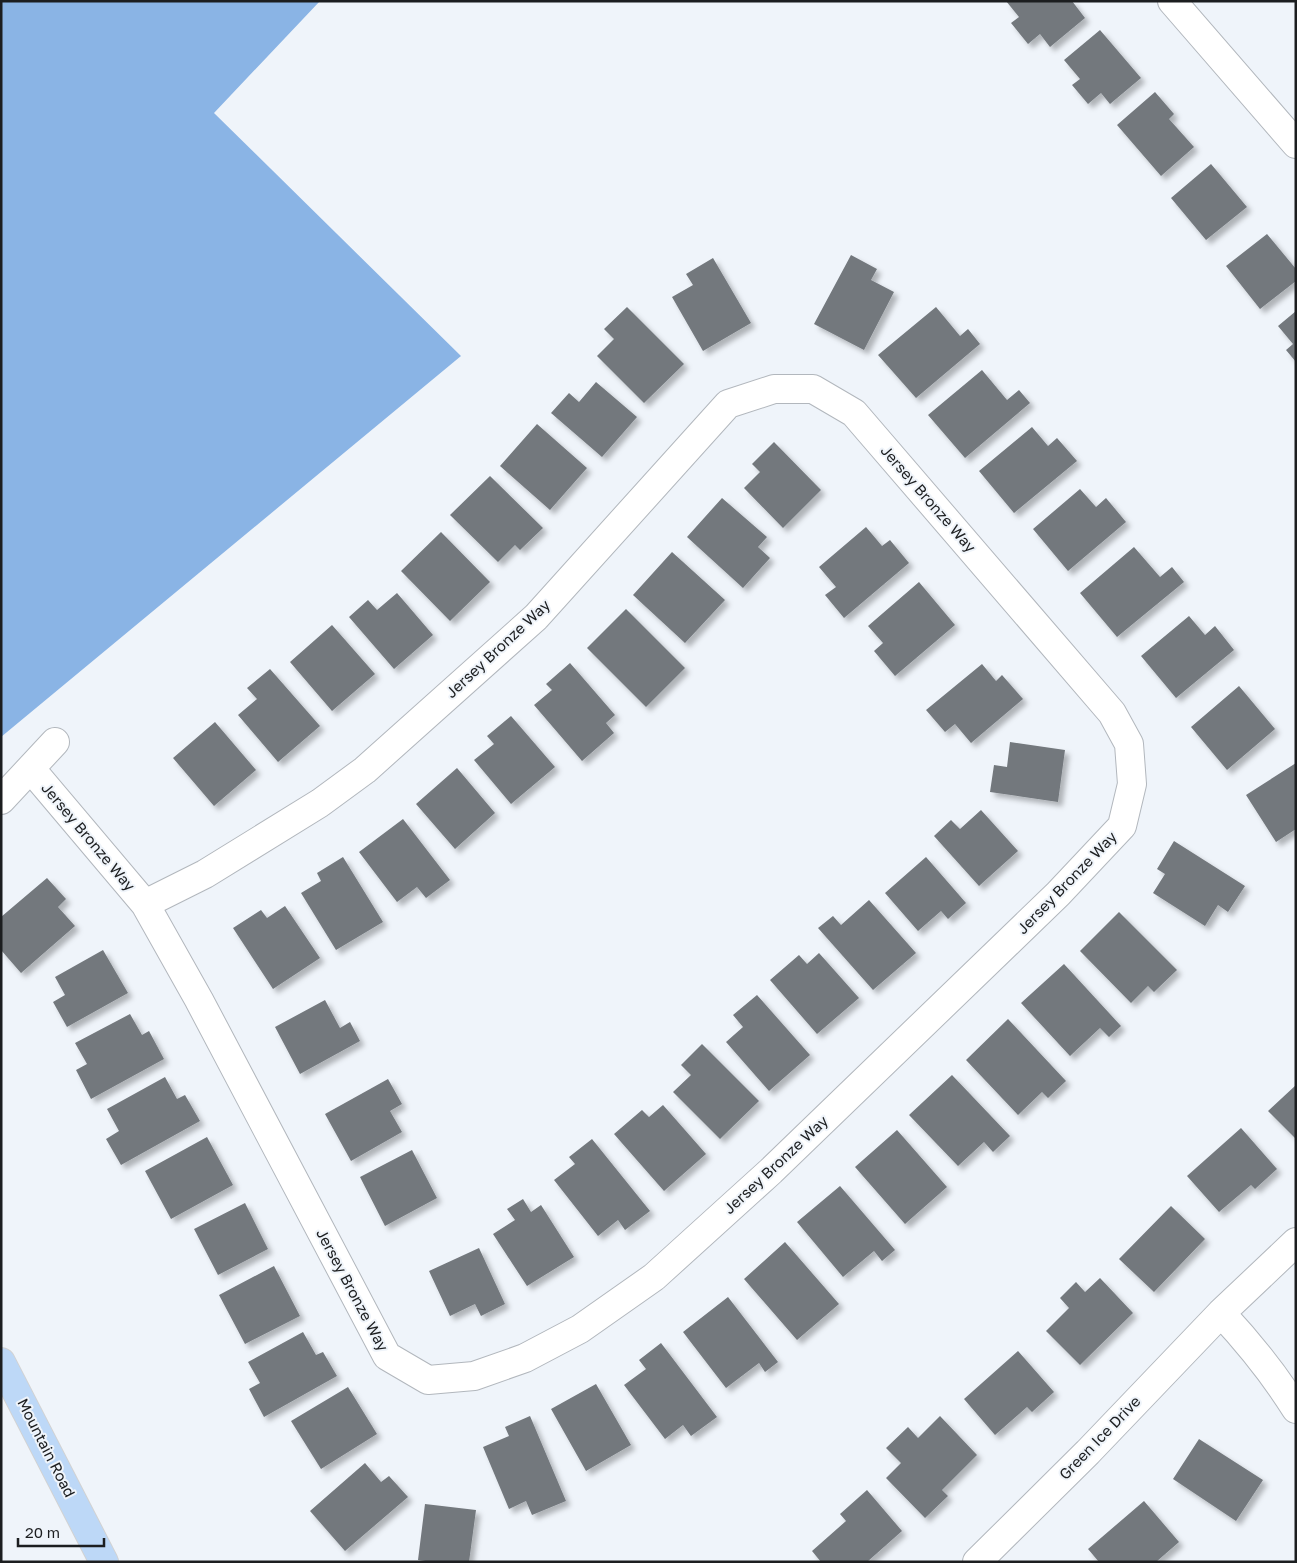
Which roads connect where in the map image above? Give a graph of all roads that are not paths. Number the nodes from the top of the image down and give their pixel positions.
1 (1172, 1) edge
2 (1296, 144) edge
3 (55, 742) dead end
4 (31, 769) junction
5 (1, 800) edge
6 (145, 904) junction
7 (1296, 1242) edge
8 (1221, 1313) junction
9 (1, 1362) edge
10 (1296, 1410) edge
11 (104, 1562) edge
12 (977, 1562) edge

1 - 2 street
3 - 4 street
4 - 5 street
4 - 6 street, Jersey Bronze Way
6 - 6 street, Jersey Bronze Way
7 - 8 street, Green Ice Drive
8 - 10 street
8 - 12 street, Green Ice Drive
9 - 11 main road, Mountain Road

